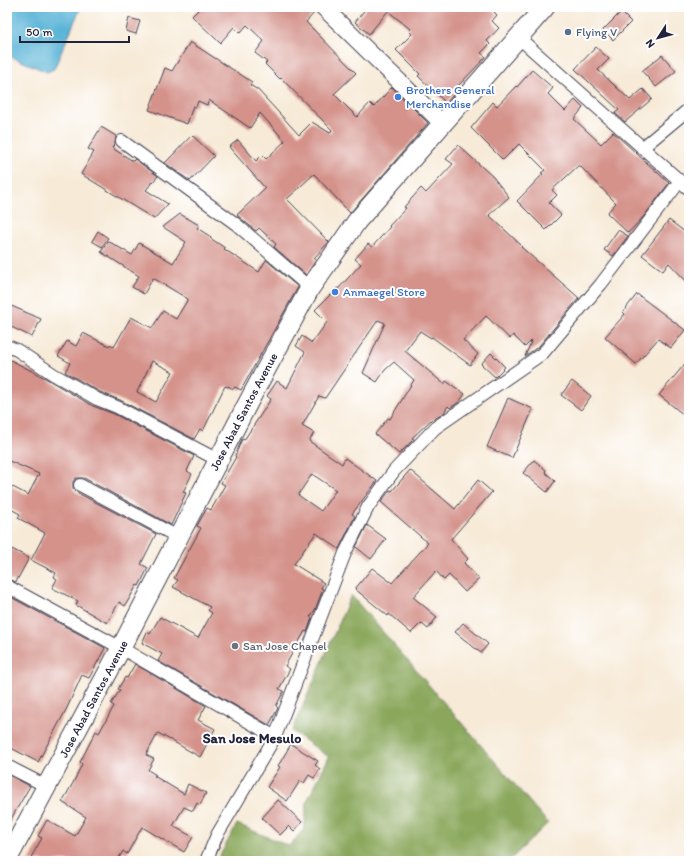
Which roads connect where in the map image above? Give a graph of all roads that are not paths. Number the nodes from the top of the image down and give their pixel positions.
1 (323, 7) edge
2 (545, 7) edge
3 (518, 38) junction
4 (689, 110) edge
5 (443, 124) junction
6 (122, 141) dead end
7 (642, 148) junction
8 (685, 185) edge
9 (310, 288) junction
10 (7, 346) edge
11 (218, 460) junction
12 (80, 485) dead end
13 (178, 537) junction
14 (7, 586) edge
15 (121, 648) junction
16 (275, 737) junction
17 (7, 766) edge
18 (46, 786) junction
19 (7, 860) edge
20 (206, 861) edge

1 - 5 main road
2 - 3 highway, Jose Abad Santos Avenue
3 - 5 highway, Jose Abad Santos Avenue
3 - 7 street
4 - 7 street
5 - 9 highway, Jose Abad Santos Avenue
6 - 9 street
7 - 8 street
8 - 16 street
9 - 11 highway, Jose Abad Santos Avenue
10 - 11 street
11 - 13 highway, Jose Abad Santos Avenue
12 - 13 street
13 - 15 highway, Jose Abad Santos Avenue
14 - 15 street
15 - 16 street
15 - 18 highway, Jose Abad Santos Avenue
16 - 20 street
17 - 18 street
18 - 19 highway, Jose Abad Santos Avenue

